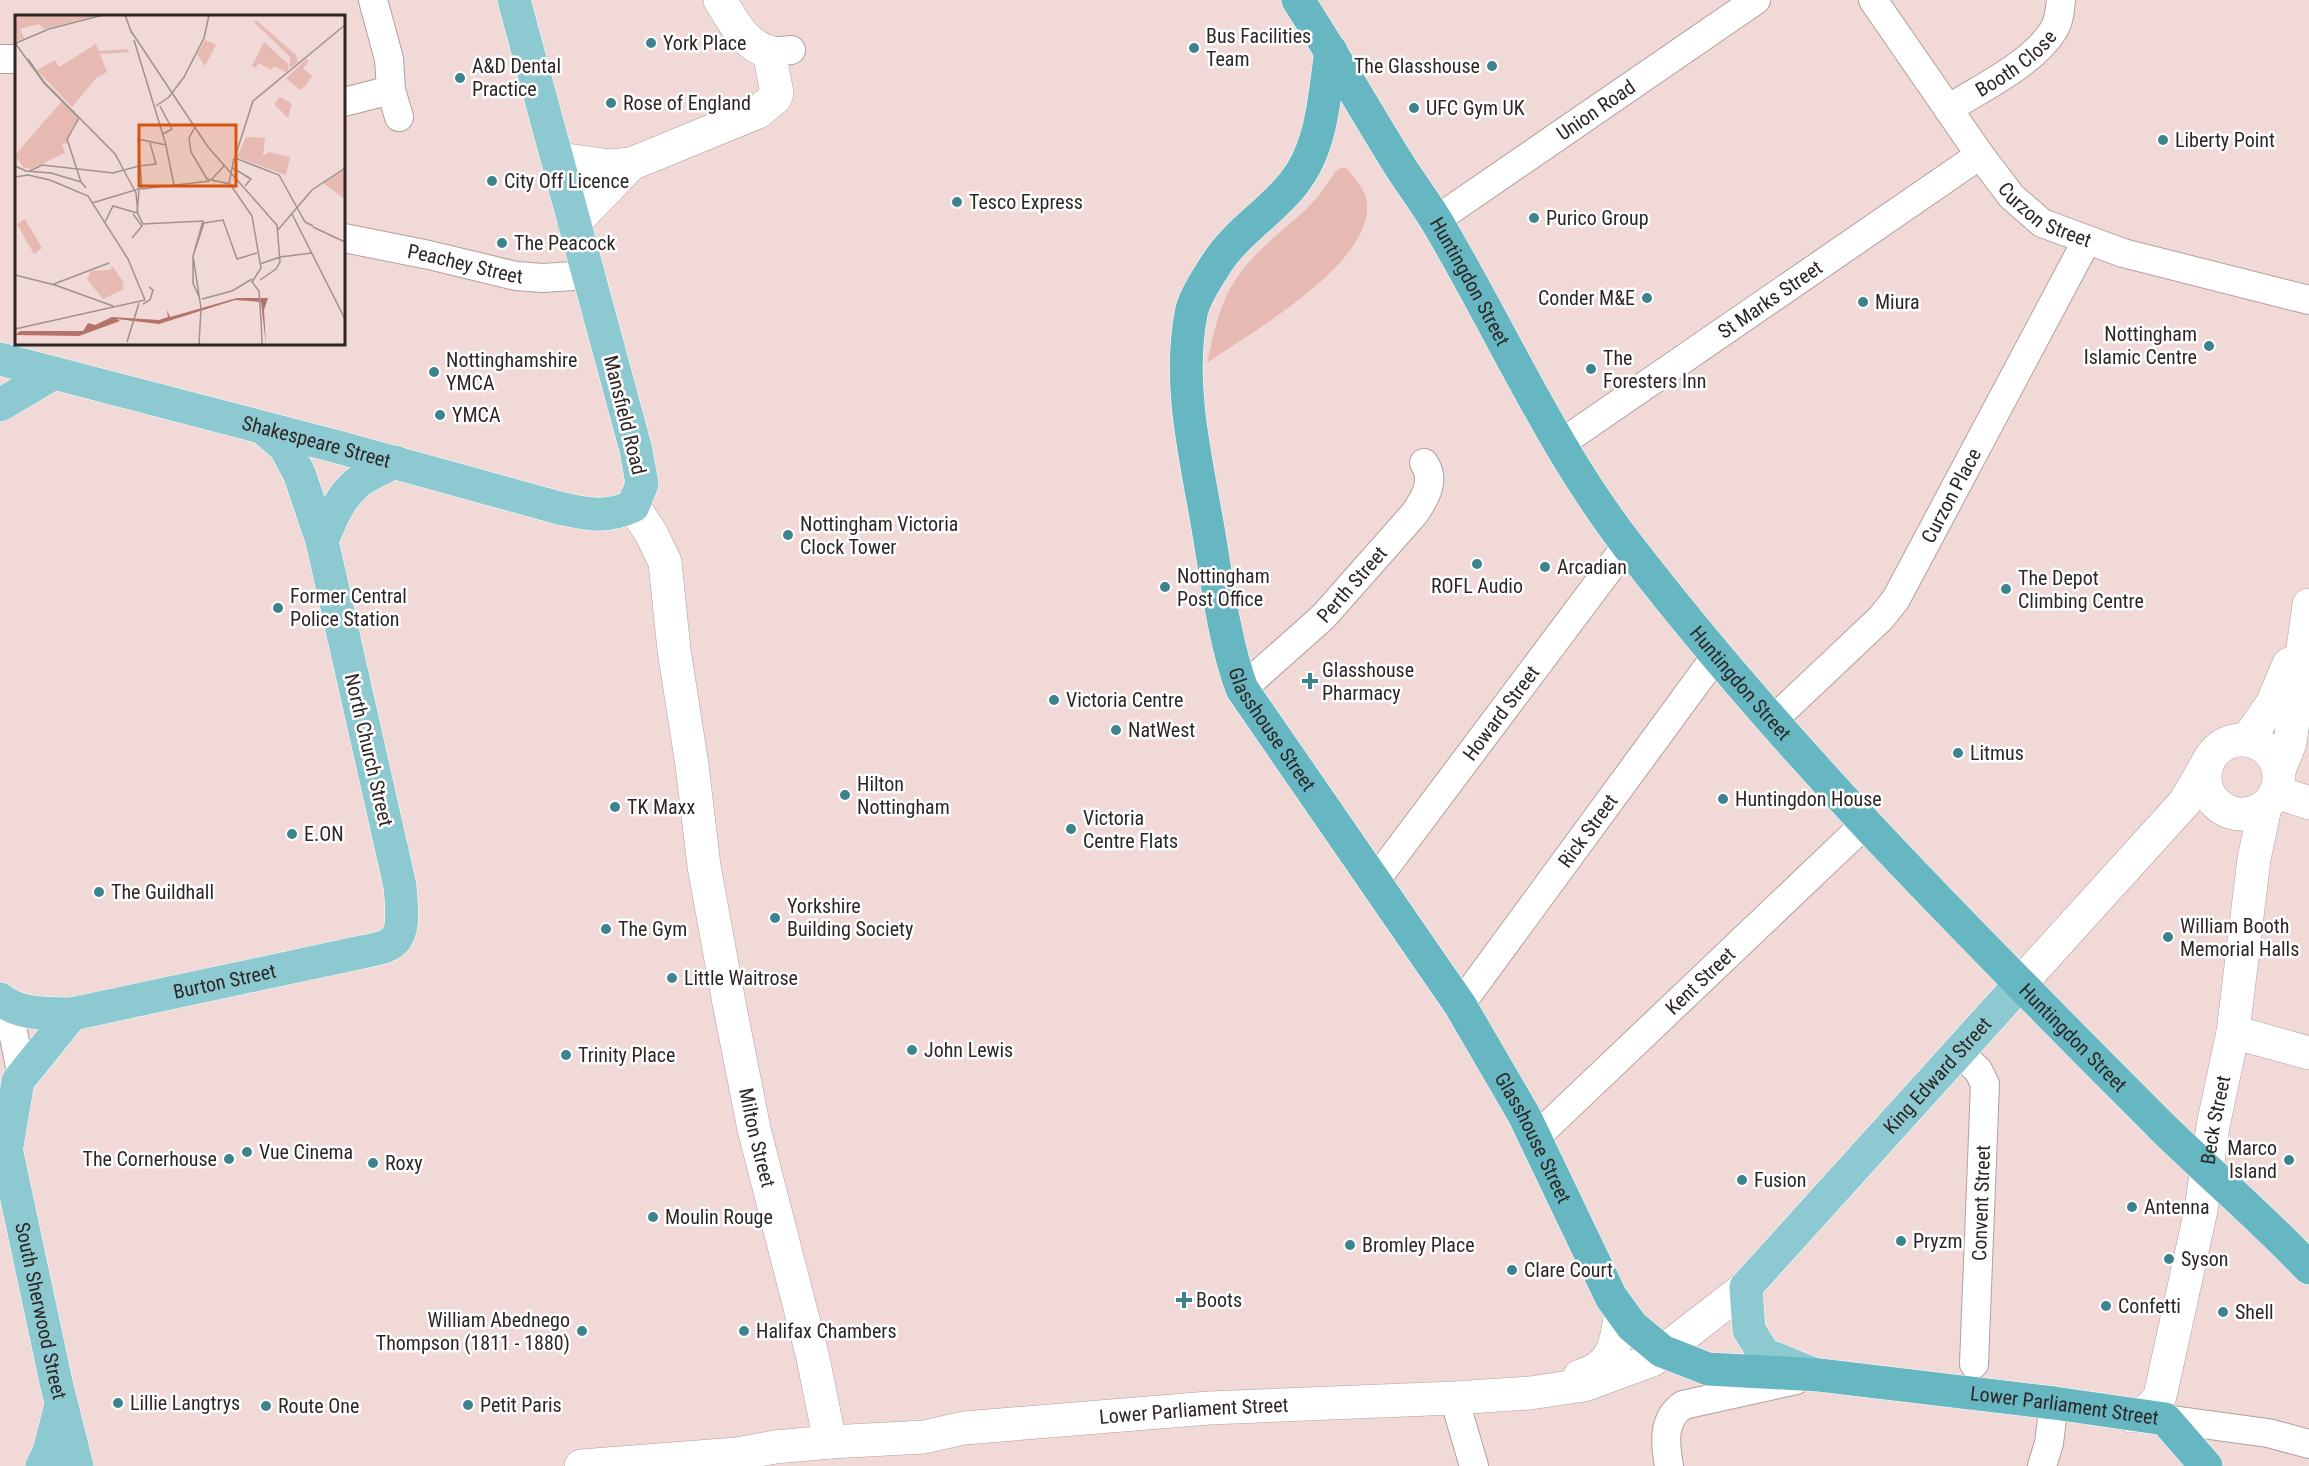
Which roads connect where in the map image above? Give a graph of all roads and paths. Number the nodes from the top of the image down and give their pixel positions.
1 (374, 0) edge
2 (514, 0) edge
3 (720, 0) edge
4 (1298, 0) edge
5 (1756, 0) edge
6 (1873, 0) edge
7 (2061, 0) edge
8 (1331, 51) junction
9 (0, 59) edge
10 (15, 60) edge
11 (391, 90) junction
12 (345, 102) edge
13 (1948, 109) junction
14 (399, 117) dead end
15 (1980, 155) junction
16 (558, 159) junction
17 (631, 164) junction
18 (1436, 220) junction
19 (574, 223) junction
20 (345, 238) edge
21 (2088, 240) junction
22 (588, 275) junction
23 (2309, 300) edge
24 (0, 359) edge
25 (54, 373) junction
26 (0, 405) edge
27 (263, 428) junction
28 (1560, 444) junction
29 (395, 462) junction
30 (1424, 463) dead end
31 (633, 506) junction
32 (322, 541) junction
33 (1627, 545) junction
34 (2307, 614) edge
35 (1716, 656) junction
36 (1242, 689) junction
37 (1773, 720) junction
38 (2247, 740) junction
39 (2208, 762) junction
40 (2273, 789) junction
41 (2309, 803) edge
42 (1865, 824) junction
43 (1375, 881) junction
44 (377, 948) joint
45 (2020, 984) junction
46 (1, 999) edge
47 (1460, 1005) junction
48 (72, 1014) junction
49 (2233, 1032) junction
50 (1958, 1052) junction
51 (2309, 1053) edge
52 (22, 1077) junction
53 (3, 1136) edge
54 (1535, 1138) junction
55 (2206, 1170) junction
56 (2309, 1268) edge
57 (1746, 1287) junction
58 (1620, 1312) junction
59 (1662, 1351) junction
60 (1974, 1364) dead end
61 (1819, 1375) junction
62 (1530, 1393) junction
63 (1454, 1398) junction
64 (61, 1402) junction
65 (2054, 1403) junction
66 (2132, 1416) junction
67 (2165, 1419) junction
68 (845, 1441) junction
69 (2309, 1444) edge
70 (42, 1466) edge
71 (77, 1466) edge
72 (581, 1466) edge
73 (1474, 1466) edge
74 (1669, 1466) edge
75 (2042, 1466) edge
76 (2206, 1466) edge

1 - 11 street
2 - 16 main road, Mansfield Road
3 - 17 street
4 - 8 highway, Huntingdon Street
5 - 18 street, Union Road
6 - 13 street, Curzon Street
7 - 13 street, Booth Close
8 - 18 highway, Huntingdon Street
8 - 36 highway, Glasshouse Street
9 - 10 street
11 - 12 street
11 - 14 street
13 - 15 street, Curzon Street
15 - 21 street, Curzon Street
15 - 28 street, St Marks Street
16 - 17 street
16 - 19 main road, Mansfield Road
17 - 19 street
18 - 28 highway, Huntingdon Street
19 - 22 main road, Mansfield Road
20 - 22 street, Peachey Street
21 - 23 street, Curzon Street
21 - 37 street, Curzon Place
22 - 31 main road, Mansfield Road
24 - 25 main road, Shakespeare Street
25 - 26 main road
25 - 27 main road, Shakespeare Street
27 - 29 main road, Shakespeare Street
27 - 32 main road, North Church Street
28 - 33 highway, Huntingdon Street
29 - 31 main road, Shakespeare Street
29 - 32 main road
30 - 36 street, Perth Street
31 - 68 street, Milton Street
32 - 44 main road, North Church Street
33 - 35 highway, Huntingdon Street
33 - 43 street, Howard Street
34 - 38 street
34 - 40 street, Beck Street
35 - 37 highway, Huntingdon Street
35 - 47 street, Rick Street
36 - 43 highway, Glasshouse Street
37 - 42 highway, Huntingdon Street
38 - 39 street
38 - 40 street
39 - 40 street
39 - 45 street, King Edward Street
40 - 41 street
40 - 49 street, Beck Street
42 - 45 highway, Huntingdon Street
42 - 54 street, Kent Street
43 - 47 highway, Glasshouse Street
44 - 48 main road, Burton Street
45 - 50 main road, King Edward Street
45 - 55 highway, Huntingdon Street
46 - 48 main road, Burton Street
46 - 52 street
47 - 54 highway, Glasshouse Street
48 - 52 main road
49 - 51 street
49 - 55 street, Beck Street
50 - 57 main road, King Edward Street
50 - 60 street, Convent Street
52 - 53 main road
53 - 64 main road, South Sherwood Street
54 - 58 highway, Glasshouse Street
55 - 56 highway, Huntingdon Street
55 - 66 street, Beck Street
57 - 59 street, Lower Parliament Street
57 - 61 main road
58 - 59 highway, Glasshouse Street
58 - 62 street, Lower Parliament Street
59 - 61 highway, Lower Parliament Street
59 - 62 street, Lower Parliament Street
61 - 65 highway, Lower Parliament Street
61 - 74 street, Lower Parliament Street
62 - 63 street, Lower Parliament Street
63 - 68 street, Lower Parliament Street
63 - 73 street
64 - 70 main road
64 - 71 main road, South Sherwood Street
65 - 66 highway, Lower Parliament Street
65 - 75 street
66 - 67 highway, Lower Parliament Street
67 - 69 street, Lower Parliament Street
67 - 76 highway
68 - 72 street, Lower Parliament Street

